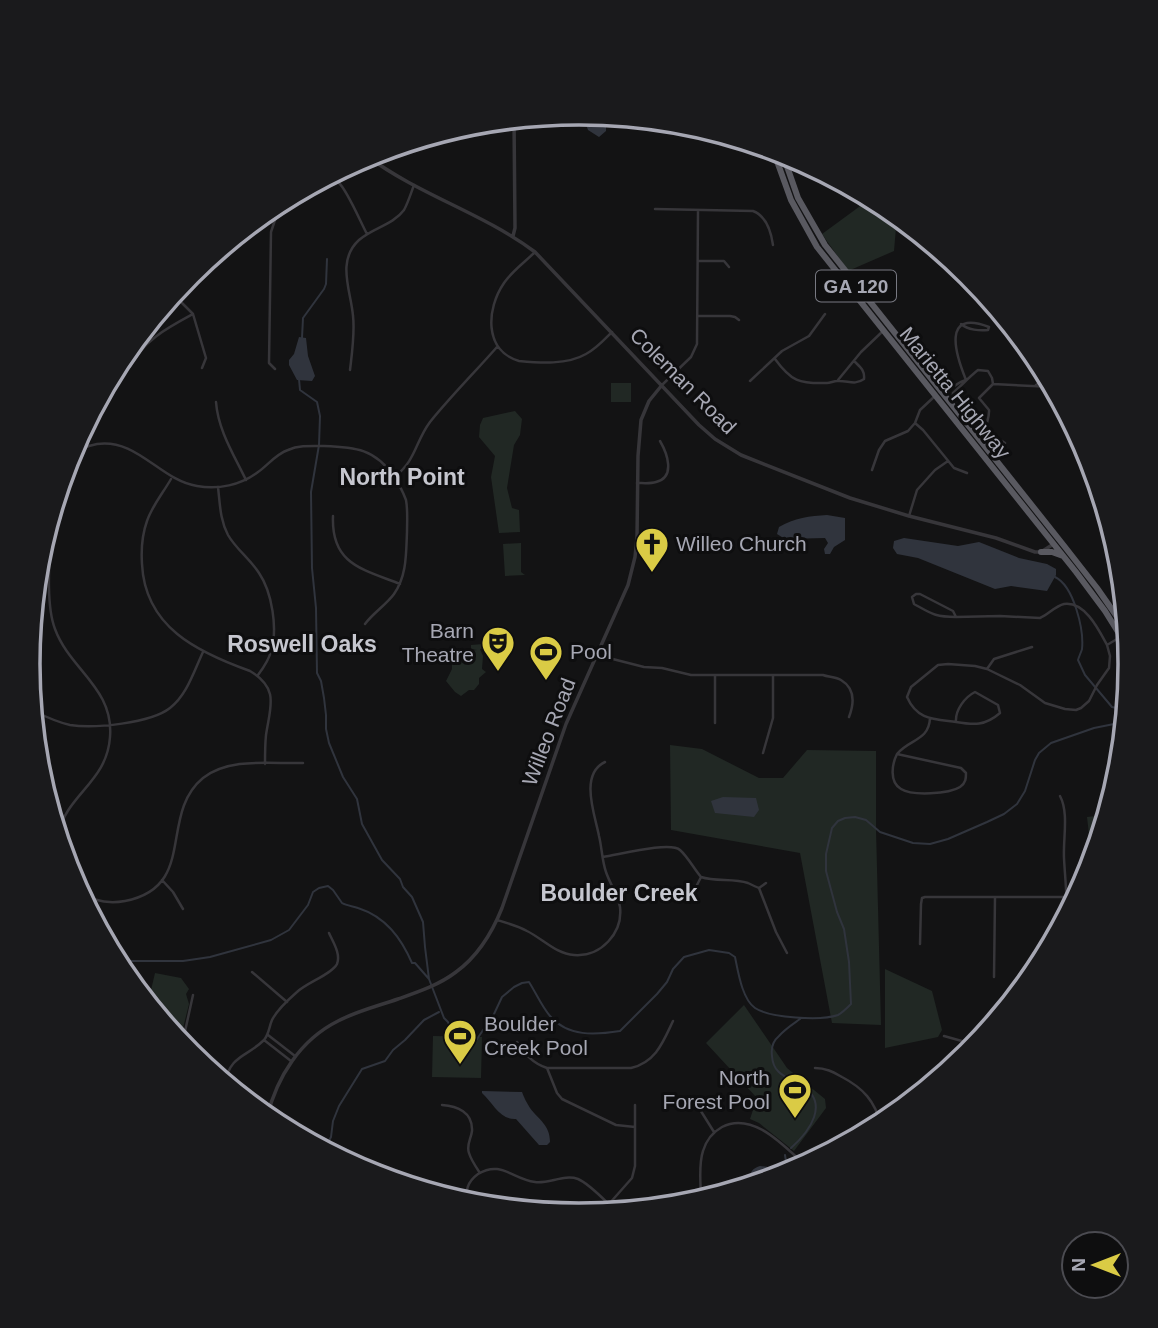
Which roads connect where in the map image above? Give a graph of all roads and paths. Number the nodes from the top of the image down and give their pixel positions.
1 (514, 129) edge
2 (778, 163) edge
3 (378, 164) edge
4 (788, 167) edge
5 (338, 183) edge
6 (414, 185) junction
7 (654, 209) dead end
8 (698, 211) junction
9 (275, 220) edge
10 (367, 234) junction
11 (512, 236) junction
12 (773, 245) dead end
13 (535, 252) junction
14 (698, 261) junction
15 (729, 267) dead end
16 (181, 302) edge
17 (193, 314) junction
18 (825, 314) dead end
19 (698, 316) junction
20 (739, 320) dead end
21 (961, 324) junction
22 (883, 331) junction
23 (612, 332) junction
24 (497, 347) junction
25 (137, 356) edge
26 (775, 359) junction
27 (854, 361) junction
28 (202, 368) dead end
29 (275, 369) dead end
30 (350, 370) dead end
31 (838, 380) junction
32 (966, 380) junction
33 (750, 381) dead end
34 (1039, 383) edge
35 (993, 384) junction
36 (662, 385) junction
37 (1035, 386) junction
38 (1040, 386) edge
39 (938, 388) junction
40 (935, 396) junction
41 (216, 402) dead end
42 (953, 406) junction
43 (915, 423) junction
44 (660, 441) dead end
45 (1005, 443) dead end
46 (86, 447) edge
47 (948, 461) junction
48 (872, 470) dead end
49 (967, 473) dead end
50 (394, 477) junction
51 (172, 478) junction
52 (246, 480) junction
53 (637, 483) junction
54 (218, 487) junction
55 (333, 516) dead end
56 (909, 516) junction
57 (1045, 533) junction
58 (1056, 541) junction
59 (1043, 551) junction
60 (1063, 556) junction
61 (50, 563) edge
62 (400, 584) junction
63 (956, 617) junction
64 (1116, 619) edge
65 (365, 624) dead end
66 (1116, 624) edge
67 (1117, 639) edge
68 (1107, 645) junction
69 (1032, 646) dead end
70 (203, 652) junction
71 (597, 655) junction
72 (986, 668) junction
73 (257, 676) junction
74 (715, 676) junction
75 (773, 676) junction
76 (43, 715) edge
77 (849, 717) dead end
78 (930, 718) junction
79 (956, 722) junction
80 (715, 723) dead end
81 (110, 724) junction
82 (763, 753) dead end
83 (897, 754) junction
84 (605, 762) dead end
85 (303, 763) dead end
86 (265, 764) junction
87 (1060, 796) dead end
88 (63, 817) edge
89 (603, 857) junction
90 (701, 877) junction
91 (162, 880) junction
92 (766, 883) dead end
93 (696, 887) dead end
94 (759, 888) junction
95 (1067, 892) edge
96 (995, 897) junction
97 (1064, 897) edge
98 (95, 899) edge
99 (183, 909) dead end
100 (497, 920) junction
101 (329, 933) dead end
102 (920, 944) dead end
103 (787, 953) dead end
104 (252, 972) dead end
105 (994, 977) dead end
106 (193, 995) dead end
107 (287, 1002) junction
108 (673, 1021) dead end
109 (185, 1031) edge
110 (268, 1035) junction
111 (944, 1037) dead end
112 (264, 1040) junction
113 (517, 1042) dead end
114 (963, 1042) edge
115 (295, 1056) junction
116 (291, 1061) junction
117 (547, 1068) junction
118 (815, 1068) dead end
119 (228, 1072) edge
120 (697, 1099) dead end
121 (270, 1105) edge
122 (442, 1105) dead end
123 (635, 1105) dead end
124 (877, 1112) edge
125 (635, 1127) junction
126 (715, 1132) junction
127 (796, 1157) edge
128 (480, 1173) junction
129 (701, 1188) edge
130 (467, 1190) edge
131 (605, 1202) edge
132 (611, 1202) edge

1 - 11 street
2 - 22 highway, Marietta Highway / GA 120
3 - 6 street, Coleman Road
4 - 39 highway, Marietta Highway / GA 120
5 - 10 street
6 - 10 street
6 - 11 street, Coleman Road
7 - 8 street
8 - 12 street
8 - 14 street
9 - 29 street
10 - 30 street
11 - 13 street, Coleman Road
13 - 23 street, Coleman Road
13 - 24 street
14 - 15 street
14 - 19 street
16 - 17 street
17 - 25 street
17 - 28 street
18 - 26 street
19 - 20 street
19 - 36 street
21 - 21 street
21 - 32 street
22 - 27 street
22 - 40 highway, Marietta Highway / GA 120
23 - 24 street
23 - 36 street, Coleman Road
24 - 50 street
26 - 31 street
26 - 33 street
27 - 31 street
27 - 31 street
32 - 35 street
32 - 39 street
32 - 42 street
34 - 37 street
35 - 37 street
35 - 45 street
36 - 53 street, Willeo Road
36 - 56 street, Coleman Road
37 - 38 street
39 - 42 highway, Marietta Highway / GA 120
40 - 43 street
40 - 57 highway, Marietta Highway / GA 120
41 - 52 street
42 - 58 highway, Marietta Highway / GA 120
43 - 47 street
43 - 48 street
44 - 53 street
46 - 51 street
47 - 49 street
47 - 56 street
50 - 52 street
50 - 62 street
51 - 54 street
51 - 70 street
52 - 54 street
53 - 71 street, Willeo Road
54 - 73 street
55 - 62 street
56 - 59 street, Coleman Road
57 - 58 highway, Marietta Highway / GA 120
57 - 59 highway
58 - 59 street
58 - 60 highway, Marietta Highway / GA 120
58 - 64 highway, Marietta Highway / GA 120
59 - 60 highway
60 - 66 highway, Marietta Highway / GA 120
61 - 81 street
62 - 65 street
63 - 63 street
63 - 68 street
67 - 68 street
68 - 72 street
69 - 72 street
70 - 73 street
70 - 81 street
71 - 74 street
71 - 100 street, Willeo Road
72 - 78 street
73 - 86 street
74 - 75 street
74 - 80 street
75 - 77 street
75 - 82 street
76 - 81 street
78 - 79 street
78 - 83 street
79 - 79 street
81 - 88 street
83 - 83 street
84 - 89 street
85 - 86 street
86 - 91 street
87 - 95 street
89 - 90 street
89 - 100 street
90 - 93 street
90 - 94 street
91 - 98 street
91 - 99 street
92 - 94 street
94 - 103 street
96 - 97 street
96 - 102 street
96 - 105 street
100 - 115 street, Willeo Road
101 - 107 street
104 - 107 street
106 - 109 street
107 - 110 street
108 - 117 street
110 - 112 street
110 - 115 street
111 - 114 street
112 - 116 street
112 - 119 street
113 - 117 street
115 - 116 street, Willeo Road
116 - 121 street, Willeo Road
117 - 125 street
118 - 124 street
120 - 126 street
122 - 128 street
123 - 125 street
125 - 132 street
126 - 127 street
126 - 129 street
128 - 130 street
128 - 131 street

